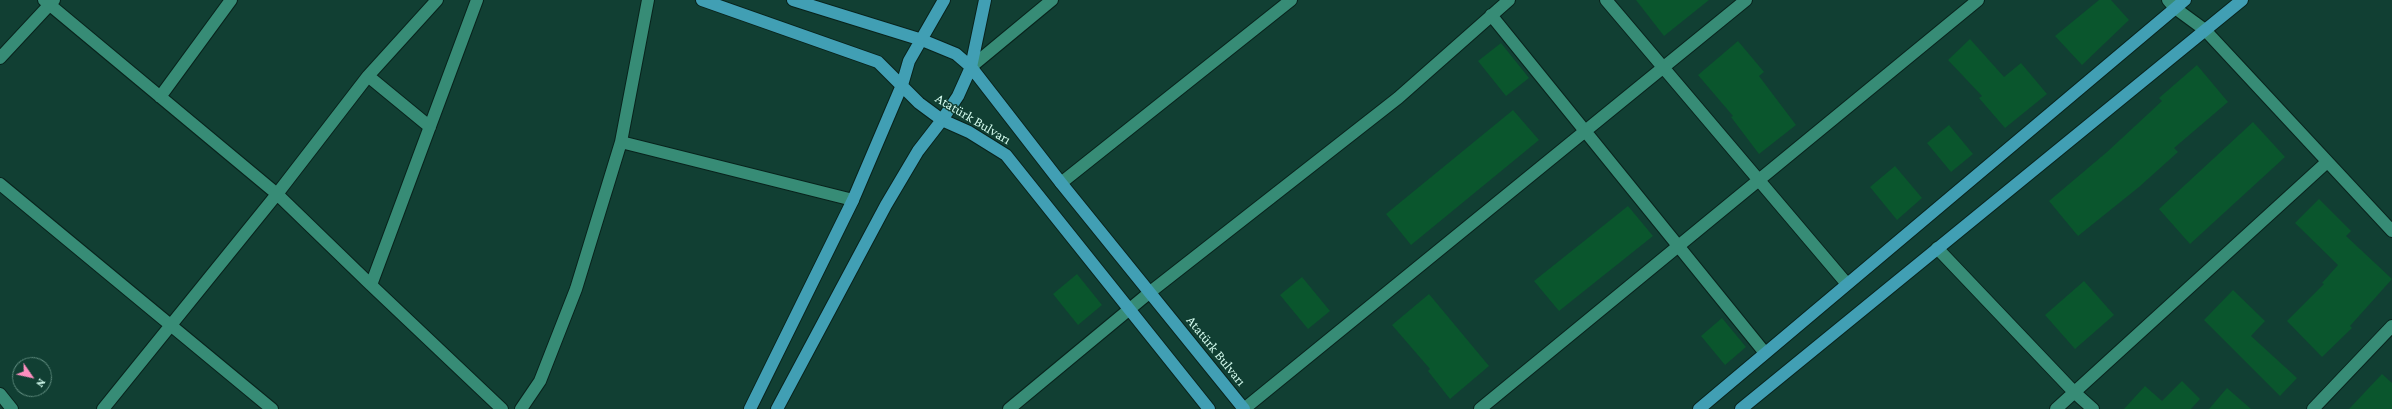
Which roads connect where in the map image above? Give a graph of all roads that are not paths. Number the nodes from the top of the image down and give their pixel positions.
1 (231, 0) edge
2 (437, 0) edge
3 (477, 0) edge
4 (648, 0) edge
5 (702, 0) edge
6 (793, 0) edge
7 (944, 0) edge
8 (986, 0) edge
9 (1052, 0) edge
10 (1290, 0) edge
11 (1509, 0) edge
12 (1606, 0) edge
13 (1746, 0) edge
14 (1978, 0) edge
15 (2185, 0) edge
16 (2242, 0) edge
17 (49, 2) edge
18 (2171, 4) edge
19 (1491, 15) junction
20 (2204, 30) junction
21 (922, 40) junction
22 (0, 58) edge
23 (971, 67) junction
24 (1663, 67) junction
25 (368, 76) junction
26 (902, 85) junction
27 (160, 97) junction
28 (942, 120) junction
29 (430, 127) junction
30 (1586, 130) junction
31 (621, 142) junction
32 (2327, 162) junction
33 (1759, 180) junction
34 (1061, 183) junction
35 (0, 184) edge
36 (277, 194) junction
37 (854, 200) junction
38 (2392, 230) edge
39 (1678, 247) junction
40 (1937, 248) junction
41 (1847, 284) junction
42 (371, 285) junction
43 (1149, 293) junction
44 (1129, 310) junction
45 (169, 326) junction
46 (2392, 326) edge
47 (1765, 353) junction
48 (2074, 392) junction
49 (0, 394) edge
50 (266, 407) edge
51 (12, 409) edge
52 (102, 409) edge
53 (502, 409) edge
54 (521, 409) edge
55 (750, 409) edge
56 (778, 409) edge
57 (1009, 409) edge
58 (1209, 409) edge
59 (1244, 409) edge
60 (1480, 409) edge
61 (1699, 409) edge
62 (1742, 409) edge
63 (2056, 409) edge
64 (2093, 409) edge
65 (2313, 409) edge

1 - 27 street
2 - 25 street
3 - 29 street
4 - 31 street
5 - 26 main road, Atatürk Bulvarı
6 - 21 main road, Atatürk Bulvarı
7 - 21 main road
8 - 23 main road
9 - 23 street
10 - 34 street
11 - 19 street
12 - 24 street
13 - 24 street
14 - 33 street
15 - 18 main road
16 - 20 main road
17 - 22 street
17 - 27 street
18 - 20 street
18 - 41 main road
19 - 30 street
19 - 43 street
20 - 32 street
20 - 40 main road
21 - 23 main road, Atatürk Bulvarı
21 - 26 main road
23 - 28 main road
23 - 34 main road, Atatürk Bulvarı
24 - 30 street
24 - 33 street
25 - 29 street
25 - 36 street
26 - 28 main road, Atatürk Bulvarı
26 - 37 main road
27 - 36 street
28 - 44 main road, Atatürk Bulvarı
28 - 56 main road
29 - 42 street
30 - 39 street
30 - 59 street
31 - 37 street
31 - 54 street
32 - 38 street
32 - 48 street
33 - 39 street
33 - 41 street
34 - 43 main road, Atatürk Bulvarı
35 - 45 street
36 - 42 street
36 - 45 street
37 - 55 main road
39 - 47 street
39 - 60 street
40 - 48 street
40 - 62 main road
41 - 47 main road
42 - 53 street
43 - 44 street
43 - 59 main road, Atatürk Bulvarı
44 - 57 street
44 - 58 main road, Atatürk Bulvarı
45 - 50 street
45 - 52 street
46 - 65 street
47 - 61 main road
48 - 63 street
48 - 64 street
49 - 51 street

